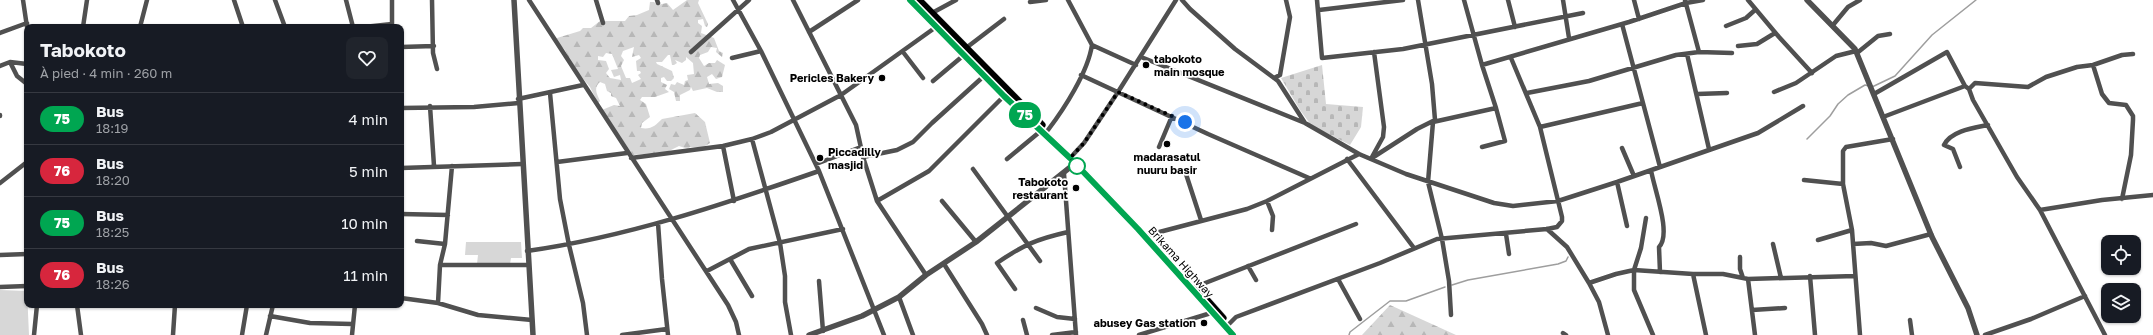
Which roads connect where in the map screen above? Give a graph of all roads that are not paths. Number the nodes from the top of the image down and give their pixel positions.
1 (23, 0) edge
2 (87, 0) edge
3 (147, 0) edge
4 (234, 0) edge
5 (275, 0) edge
6 (346, 0) edge
7 (392, 0) edge
8 (432, 0) edge
9 (514, 0) edge
10 (528, 0) edge
11 (596, 0) edge
12 (733, 0) edge
13 (749, 0) edge
14 (793, 0) edge
15 (858, 0) edge
16 (910, 0) edge
17 (919, 0) edge
18 (956, 0) edge
19 (1046, 0) edge
20 (1068, 0) edge
21 (1176, 0) edge
22 (1182, 0) edge
23 (1286, 0) edge
24 (1317, 0) edge
25 (1403, 0) edge
26 (1418, 0) edge
27 (1464, 0) edge
28 (1508, 0) edge
29 (1563, 0) edge
30 (1634, 0) edge
31 (1703, 0) edge
32 (1748, 0) edge
33 (1807, 0) edge
34 (1860, 0) edge
35 (1382, 1) edge
36 (1030, 2) dead end
37 (1685, 2) edge
38 (738, 10) junction
39 (1319, 10) junction
40 (1755, 10) junction
41 (1583, 13) dead end
42 (932, 14) junction
43 (1565, 16) junction
44 (1639, 19) junction
45 (1004, 20) dead end
46 (603, 23) dead end
47 (27, 24) edge
48 (83, 24) edge
49 (141, 24) edge
50 (243, 24) edge
51 (284, 24) edge
52 (352, 24) edge
53 (392, 24) edge
54 (1622, 24) junction
55 (1833, 25) junction
56 (24, 26) edge
57 (1726, 26) dead end
58 (936, 27) junction
59 (1515, 27) junction
60 (809, 32) junction
61 (0, 33) edge
62 (1474, 33) junction
63 (1775, 33) junction
64 (1890, 34) dead end
65 (1569, 38) junction
66 (1426, 44) junction
67 (1092, 45) junction
68 (434, 46) junction
69 (1738, 46) dead end
70 (404, 47) edge
71 (761, 51) junction
72 (691, 52) dead end
73 (903, 52) junction
74 (965, 52) junction
75 (1374, 52) junction
76 (1699, 52) junction
77 (1857, 52) junction
78 (1732, 53) dead end
79 (1687, 54) junction
80 (2133, 54) dead end
81 (1141, 56) junction
82 (732, 58) dead end
83 (1511, 58) junction
84 (10, 62) junction
85 (24, 64) edge
86 (1136, 65) junction
87 (1482, 65) junction
88 (2093, 65) junction
89 (0, 66) edge
90 (1632, 67) junction
91 (437, 69) dead end
92 (1812, 72) junction
93 (1081, 75) junction
94 (1280, 75) junction
95 (984, 76) junction
96 (923, 78) dead end
97 (1274, 78) junction
98 (932, 81) dead end
99 (24, 82) edge
100 (1280, 83) junction
101 (583, 85) junction
102 (1967, 88) junction
103 (1118, 92) junction
104 (1774, 92) dead end
105 (550, 93) junction
106 (1527, 93) junction
107 (1726, 93) dead end
108 (1697, 94) junction
109 (1874, 94) junction
110 (841, 95) junction
111 (1004, 96) junction
112 (519, 101) junction
113 (1643, 103) junction
114 (430, 106) junction
115 (1803, 106) dead end
116 (404, 108) edge
117 (1496, 108) junction
118 (1172, 116) junction
119 (1883, 117) junction
120 (795, 120) junction
121 (1433, 122) junction
122 (1305, 123) junction
123 (1988, 126) junction
124 (1540, 127) junction
125 (1045, 130) junction
126 (752, 139) junction
127 (1893, 139) junction
128 (723, 146) junction
129 (1160, 146) dead end
130 (861, 147) junction
131 (1482, 147) dead end
132 (1622, 148) dead end
133 (1709, 149) junction
134 (627, 153) junction
135 (1359, 154) junction
136 (863, 157) junction
137 (631, 158) junction
138 (1372, 158) junction
139 (1007, 159) dead end
140 (1074, 160) junction
141 (1347, 160) junction
142 (557, 162) junction
143 (24, 164) edge
144 (522, 164) junction
145 (816, 164) junction
146 (434, 166) junction
147 (452, 166) junction
148 (1660, 167) junction
149 (1960, 167) dead end
150 (404, 168) edge
151 (973, 169) dead end
152 (1651, 170) junction
153 (819, 171) junction
154 (1186, 171) dead end
155 (1064, 174) junction
156 (1634, 176) junction
157 (1309, 178) junction
158 (1804, 180) dead end
159 (1428, 182) junction
160 (1616, 182) junction
161 (0, 183) edge
162 (1844, 184) junction
163 (766, 190) junction
164 (2153, 196) edge
165 (2122, 198) junction
166 (734, 201) junction
167 (877, 201) junction
168 (942, 201) dead end
169 (1267, 201) junction
170 (1558, 202) junction
171 (2040, 210) junction
172 (404, 214) edge
173 (448, 215) junction
174 (1009, 216) junction
175 (1646, 218) dead end
176 (673, 220) junction
177 (1201, 220) junction
178 (658, 223) junction
179 (1356, 224) dead end
180 (1627, 226) dead end
181 (843, 229) junction
182 (1547, 229) junction
183 (1272, 230) dead end
184 (1852, 230) junction
185 (1068, 232) junction
186 (1506, 234) junction
187 (1148, 235) junction
188 (1932, 236) junction
189 (1442, 239) junction
190 (1818, 240) dead end
191 (417, 241) dead end
192 (780, 242) junction
193 (976, 242) junction
194 (1027, 243) junction
195 (445, 244) junction
196 (1774, 244) dead end
197 (1853, 244) junction
198 (569, 245) junction
199 (1414, 248) junction
200 (527, 251) junction
201 (24, 254) edge
202 (1509, 254) dead end
203 (0, 255) edge
204 (1740, 257) dead end
205 (730, 259) junction
206 (1040, 261) dead end
207 (944, 264) junction
208 (440, 265) junction
209 (527, 265) junction
210 (1248, 266) junction
211 (1634, 270) junction
212 (707, 271) junction
213 (1660, 272) junction
214 (1693, 274) junction
215 (926, 275) junction
216 (1810, 276) junction
217 (1855, 276) junction
218 (1781, 278) junction
219 (1338, 279) junction
220 (1745, 279) junction
221 (1256, 280) dead end
222 (819, 282) dead end
223 (1589, 283) junction
224 (24, 286) edge
225 (0, 287) edge
226 (1195, 287) junction
227 (1015, 289) dead end
228 (752, 296) dead end
229 (2085, 296) junction
230 (899, 297) junction
231 (404, 298) edge
232 (438, 303) junction
233 (37, 308) edge
234 (77, 308) edge
235 (175, 308) edge
236 (246, 308) edge
237 (272, 308) edge
238 (355, 308) edge
239 (1036, 308) dead end
240 (1785, 308) dead end
241 (876, 310) junction
242 (1752, 310) junction
243 (1211, 313) junction
244 (1451, 315) dead end
245 (270, 316) junction
246 (1075, 319) junction
247 (1360, 319) dead end
248 (532, 320) junction
249 (1023, 320) dead end
250 (1910, 320) dead end
251 (352, 324) junction
252 (1229, 324) junction
253 (667, 329) junction
254 (823, 331) junction
255 (1076, 334) edge
256 (34, 335) edge
257 (80, 335) edge
258 (173, 335) edge
259 (242, 335) edge
260 (266, 335) edge
261 (352, 335) edge
262 (533, 335) edge
263 (588, 335) edge
264 (622, 335) edge
265 (668, 335) edge
266 (739, 335) edge
267 (791, 335) edge
268 (809, 335) edge
269 (884, 335) edge
270 (913, 335) edge
271 (987, 335) edge
272 (1027, 335) edge
273 (1052, 335) edge
274 (1139, 335) edge
275 (1233, 335) edge
276 (1239, 335) edge
277 (1608, 335) edge
278 (1653, 335) edge
279 (1706, 335) edge
280 (1755, 335) edge
281 (1815, 335) edge
282 (1860, 335) edge
283 (1912, 335) edge
284 (1977, 335) edge
285 (1984, 335) edge
286 (2105, 335) edge

1 - 47 street
2 - 48 street
3 - 49 street
4 - 50 street
5 - 51 street
6 - 52 street
7 - 53 street
8 - 68 street
9 - 112 street
10 - 101 street
11 - 46 street
12 - 38 street
13 - 38 street
14 - 60 street
15 - 60 street
16 - 58 highway, Brikama Highway
17 - 42 highway, Brikama Highway
18 - 42 street
19 - 36 street
20 - 67 street
21 - 81 street
22 - 97 street
23 - 94 street
24 - 39 street
25 - 35 street
26 - 66 street
27 - 62 street
28 - 59 street
29 - 43 street
30 - 44 street
31 - 37 street
32 - 40 street
33 - 55 street
34 - 55 street
35 - 39 street
37 - 44 street
37 - 76 street
38 - 71 street
38 - 72 street
39 - 75 street
40 - 57 street
40 - 63 street
41 - 43 street
42 - 74 highway, Brikama Highway
43 - 59 street
43 - 65 street
44 - 54 street
45 - 74 street
54 - 65 street
54 - 90 street
55 - 77 street
56 - 61 street
58 - 73 street
58 - 74 highway, Brikama Highway
59 - 62 street
60 - 110 street
62 - 66 street
62 - 87 street
63 - 69 street
63 - 92 street
64 - 77 street
65 - 83 street
66 - 75 street
66 - 121 street
67 - 86 street
67 - 93 street
68 - 70 street
68 - 91 street
71 - 82 street
71 - 120 street
73 - 96 street
73 - 110 street
74 - 95 highway, Brikama Highway
74 - 98 street
74 - 125 highway, Brikama Highway
75 - 138 street
76 - 78 street
76 - 79 street
77 - 92 street
77 - 109 street
79 - 90 street
79 - 108 street
80 - 88 street
81 - 86 street
81 - 122 street
83 - 87 street
83 - 106 street
84 - 85 street
84 - 89 street
84 - 99 street
86 - 103 street
87 - 117 street
88 - 102 street
88 - 165 street
90 - 106 street
90 - 113 street
92 - 104 street
93 - 103 street
93 - 125 street
94 - 97 street
94 - 100 street
95 - 111 highway, Brikama Highway
95 - 136 street
97 - 100 street
100 - 122 street
101 - 105 street
101 - 134 street
102 - 109 street
102 - 119 street
102 - 123 street
103 - 118 street
103 - 140 street
105 - 112 street
105 - 142 street
106 - 124 street
107 - 108 street
108 - 133 street
109 - 119 street
110 - 120 street
110 - 130 street
111 - 125 highway, Brikama Highway
111 - 167 street
112 - 114 street
112 - 144 street
113 - 124 street
113 - 148 street
114 - 116 street
114 - 146 street
115 - 133 street
117 - 121 street
117 - 131 street
118 - 129 street
118 - 157 street
119 - 127 street
120 - 126 street
120 - 145 street
121 - 138 street
121 - 159 street
122 - 135 street
123 - 149 street
123 - 171 street
124 - 170 street
125 - 139 street
125 - 140 highway, Brikama Highway
126 - 128 street
126 - 163 street
127 - 162 street
127 - 188 street
128 - 137 street
128 - 166 street
130 - 136 street
130 - 145 street
132 - 156 street
133 - 148 street
134 - 137 street
134 - 142 street
135 - 138 street
135 - 141 street
136 - 167 street
137 - 176 street
138 - 159 street
140 - 155 street
140 - 187 highway, Brikama Highway
140 - 243 highway, Brikama Highway
141 - 157 street
141 - 199 street
142 - 198 street
143 - 161 street
144 - 147 street
144 - 200 street
145 - 153 street
146 - 147 street
146 - 150 street
147 - 173 street
148 - 152 street
151 - 174 street
152 - 156 street
152 - 213 street
153 - 163 street
153 - 181 street
154 - 177 street
155 - 174 street
155 - 185 street
156 - 160 street
157 - 169 street
158 - 162 street
159 - 170 street
159 - 189 street
160 - 170 street
160 - 180 street
162 - 184 street
163 - 166 street
163 - 192 street
164 - 165 street
165 - 171 street
166 - 176 street
167 - 215 street
168 - 193 street
169 - 177 street
169 - 183 street
170 - 182 street
171 - 229 street
172 - 173 street
173 - 195 street
174 - 193 street
174 - 194 street
175 - 211 street
176 - 178 street
176 - 212 street
177 - 187 street
178 - 198 street
178 - 253 street
179 - 210 street
181 - 192 street
181 - 241 street
182 - 186 street
182 - 223 street
184 - 190 street
184 - 197 street
185 - 194 street
185 - 246 street
186 - 189 street
186 - 202 street
187 - 226 highway, Brikama Highway
188 - 197 street
188 - 284 street
189 - 199 street
189 - 244 street
191 - 195 street
192 - 205 street
192 - 267 street
193 - 207 street
194 - 206 street
194 - 227 street
195 - 208 street
196 - 218 street
197 - 217 street
198 - 200 street
198 - 263 street
199 - 219 street
200 - 209 street
201 - 203 street
204 - 220 street
205 - 212 street
205 - 228 street
207 - 215 street
207 - 271 street
208 - 209 street
208 - 232 street
209 - 248 street
210 - 221 street
210 - 226 street
211 - 213 street
211 - 223 street
211 - 278 street
212 - 266 street
213 - 214 street
214 - 220 street
214 - 279 street
215 - 230 street
216 - 217 street
216 - 218 street
216 - 281 street
217 - 282 street
218 - 220 street
219 - 247 street
219 - 252 street
220 - 242 street
222 - 254 street
223 - 277 street
224 - 225 street
226 - 252 highway, Brikama Highway
229 - 285 street
229 - 286 street
230 - 241 street
230 - 270 street
231 - 232 street
232 - 248 street
233 - 256 street
234 - 257 street
235 - 258 street
236 - 259 street
237 - 245 street
238 - 251 street
239 - 246 street
240 - 242 street
241 - 254 street
241 - 269 street
242 - 280 street
243 - 274 street
243 - 275 highway, Brikama Highway
245 - 251 street
245 - 260 street
246 - 255 street
248 - 262 street
249 - 272 street
250 - 283 street
251 - 261 street
252 - 276 highway, Brikama Highway
253 - 264 street
253 - 265 street
254 - 268 street
255 - 273 street

